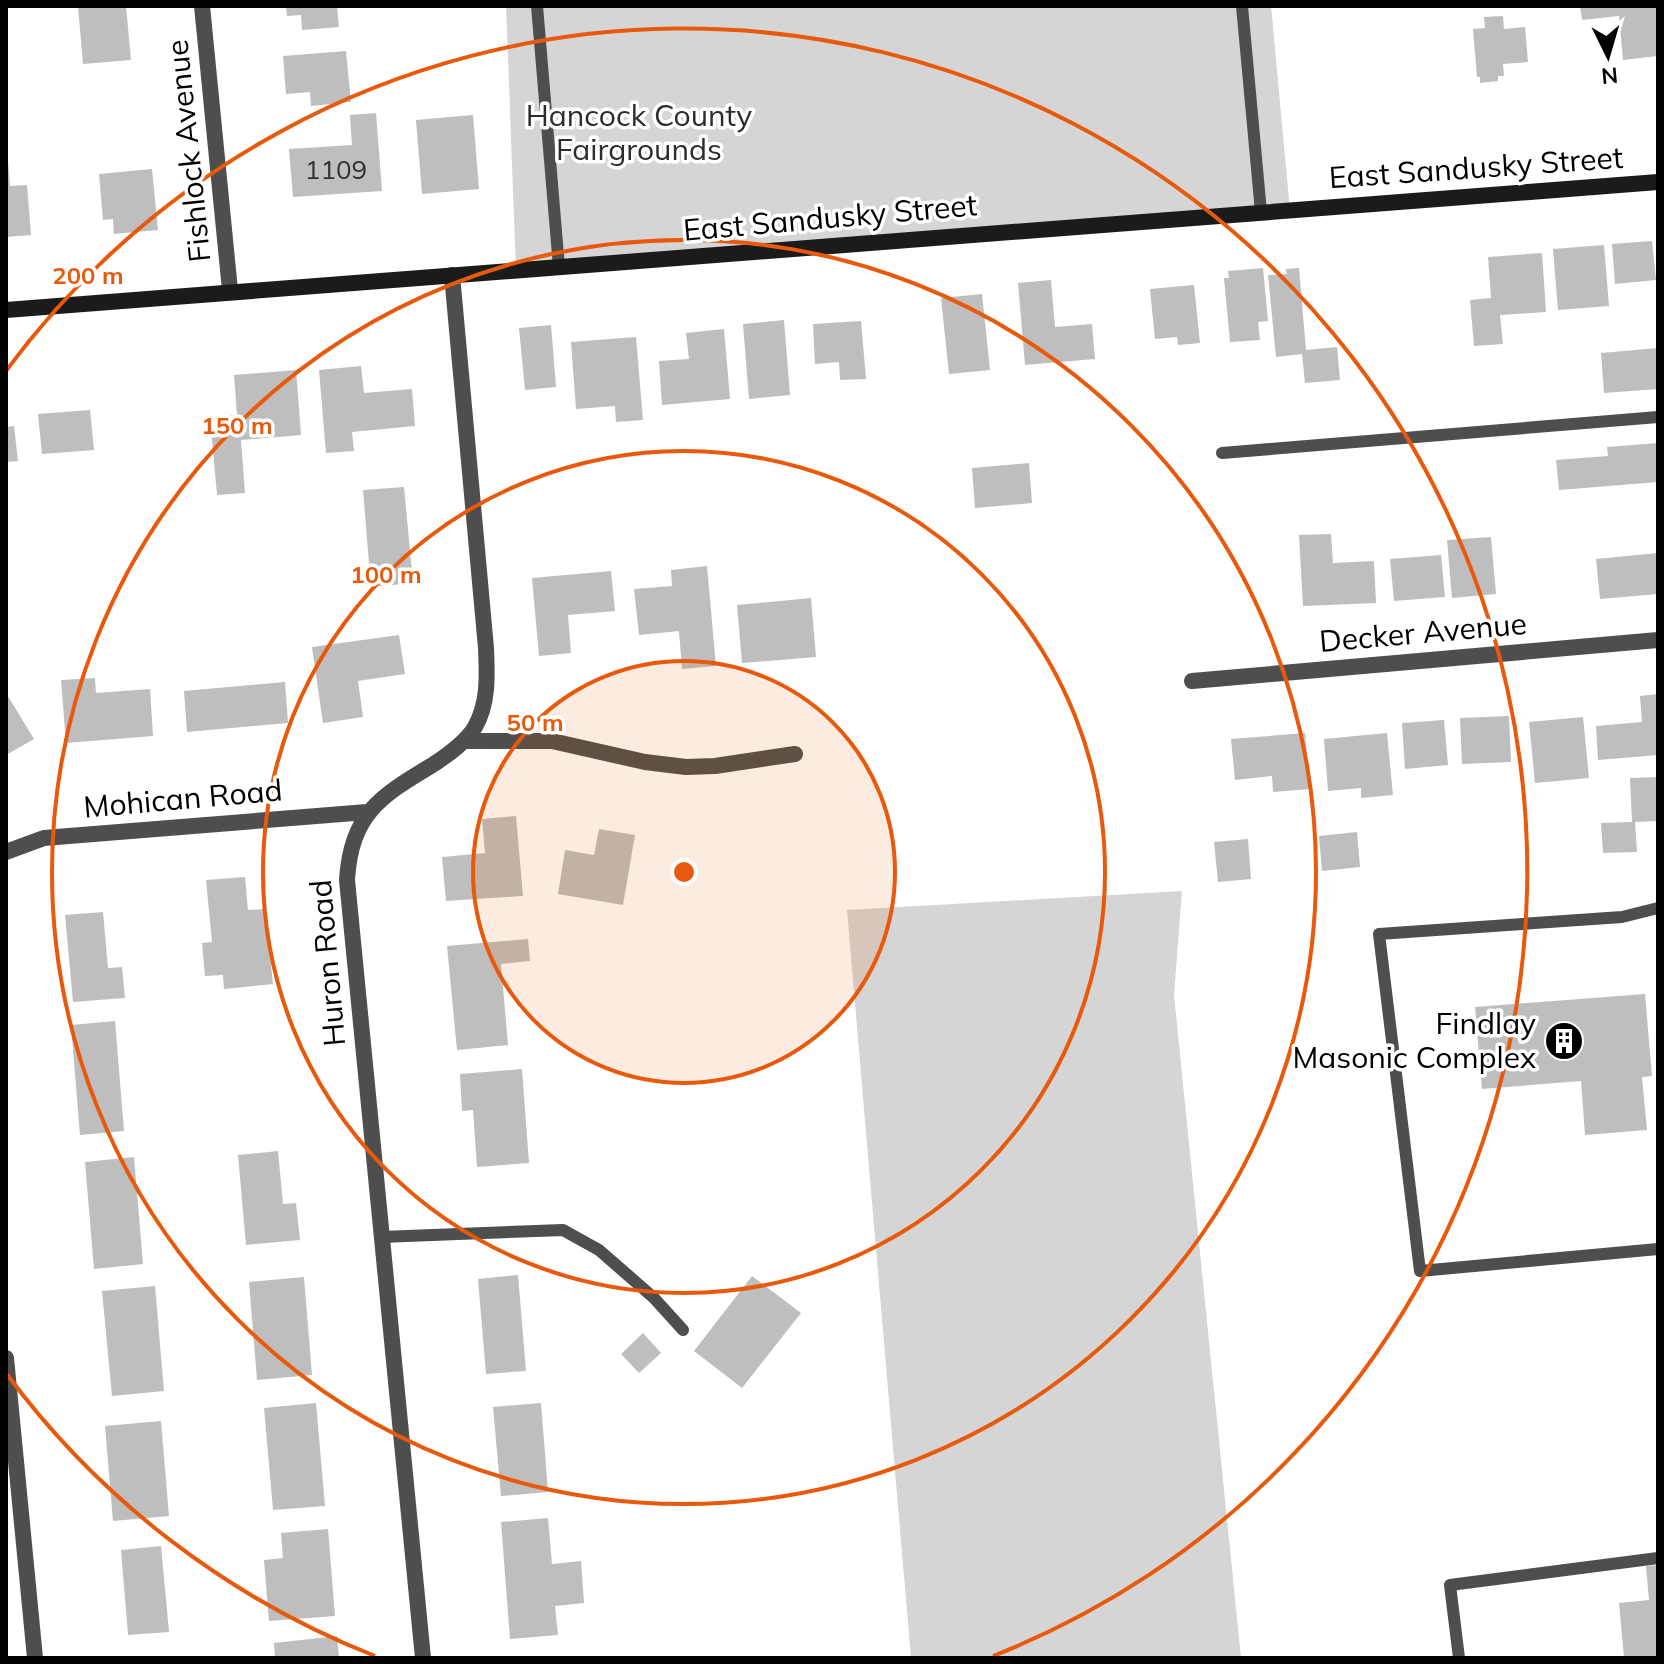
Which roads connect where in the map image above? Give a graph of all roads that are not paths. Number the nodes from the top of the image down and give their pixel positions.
1 (202, 6) edge
2 (537, 6) edge
3 (1242, 6) edge
4 (1658, 182) edge
5 (1261, 212) junction
6 (559, 267) junction
7 (452, 275) junction
8 (230, 290) junction
9 (6, 310) edge
10 (1658, 417) edge
11 (1222, 453) dead end
12 (1658, 640) edge
13 (1192, 681) dead end
14 (464, 741) junction
15 (795, 754) dead end
16 (367, 812) junction
17 (6, 852) edge
18 (1658, 908) edge
19 (381, 1237) junction
20 (1658, 1249) edge
21 (683, 1330) dead end
22 (6, 1358) edge
23 (1658, 1558) edge
24 (35, 1658) edge
25 (423, 1658) edge
26 (1459, 1658) edge

1 - 8 street, Fishlock Avenue
2 - 6 lane
3 - 5 lane
4 - 5 main road, East Sandusky Street
5 - 6 main road, East Sandusky Street
6 - 7 main road, East Sandusky Street
7 - 8 main road, East Sandusky Street
7 - 14 street, Huron Road
8 - 9 main road, East Sandusky Street
10 - 11 lane
12 - 13 street, Decker Avenue
14 - 15 street
14 - 16 street, Huron Road
16 - 17 street, Mohican Road
16 - 19 street, Huron Road
18 - 20 lane
19 - 21 lane
19 - 25 street, Huron Road
22 - 24 street
23 - 26 lane

